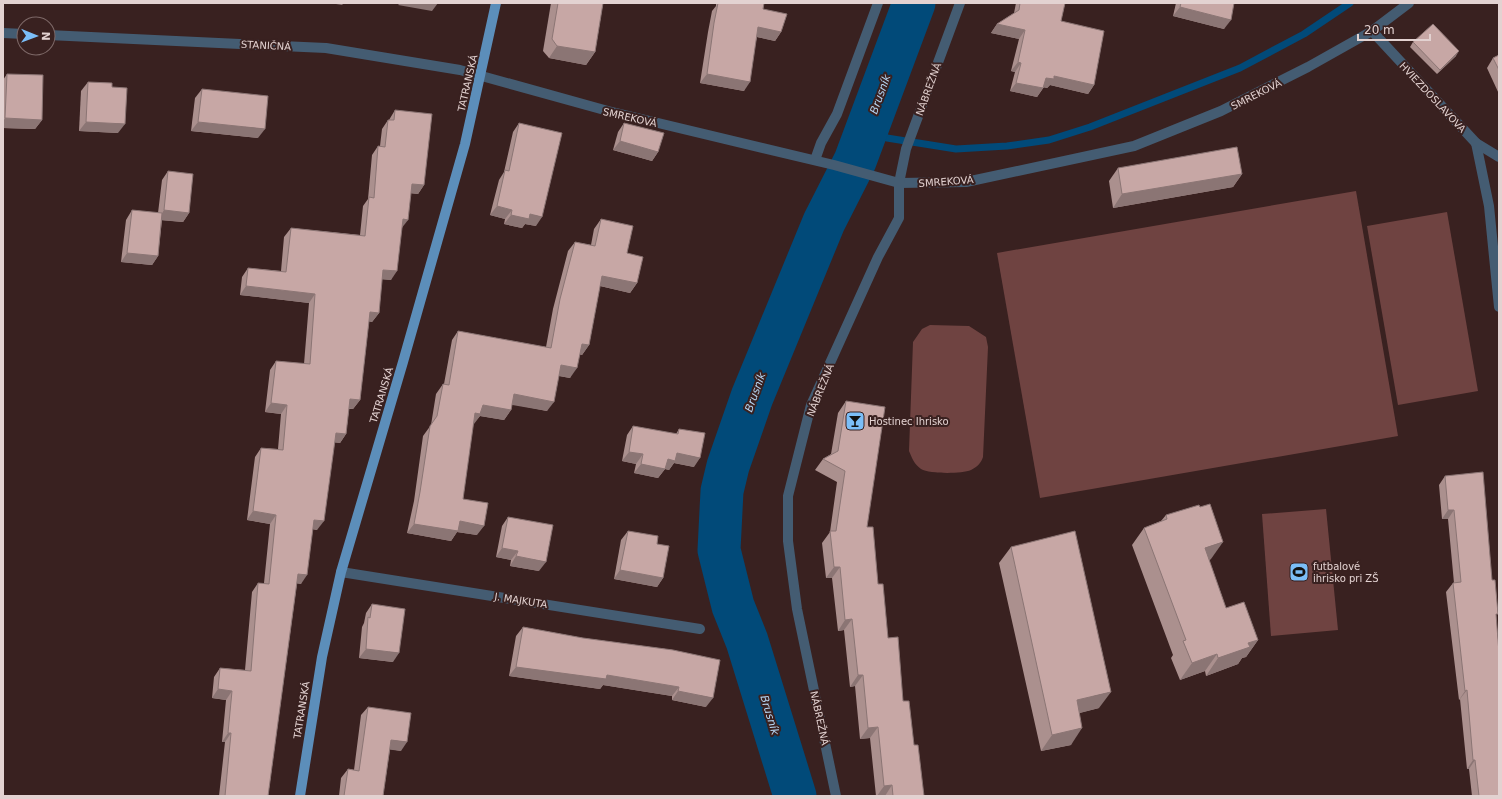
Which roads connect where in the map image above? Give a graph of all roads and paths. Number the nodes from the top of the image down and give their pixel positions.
1 (496, 3) edge
2 (878, 3) edge
3 (960, 3) edge
4 (1409, 3) edge
5 (1372, 31) junction
6 (3, 33) edge
7 (16, 34) edge
8 (56, 35) edge
9 (481, 76) junction
10 (1476, 143) junction
11 (1499, 158) edge
12 (815, 160) junction
13 (899, 183) junction
14 (1499, 307) edge
15 (341, 572) junction
16 (700, 629) dead end
17 (300, 796) edge
18 (836, 796) edge

1 - 9 main road, TATRANSKÁ
2 - 12 street
3 - 13 street, NÁBREŽNÁ
4 - 5 street, SMREKOVÁ
5 - 10 street, HVIEZDOSLAVOVA
5 - 13 street, SMREKOVÁ
6 - 7 street
8 - 9 street, STANIČNÁ
9 - 12 street, SMREKOVÁ
9 - 15 main road, TATRANSKÁ
10 - 11 street, HVIEZDOSLAVOVA
10 - 14 street
12 - 13 street, SMREKOVÁ
13 - 18 street, NÁBREŽNÁ
15 - 16 street, J. MAJKUTA
15 - 17 main road, TATRANSKÁ

